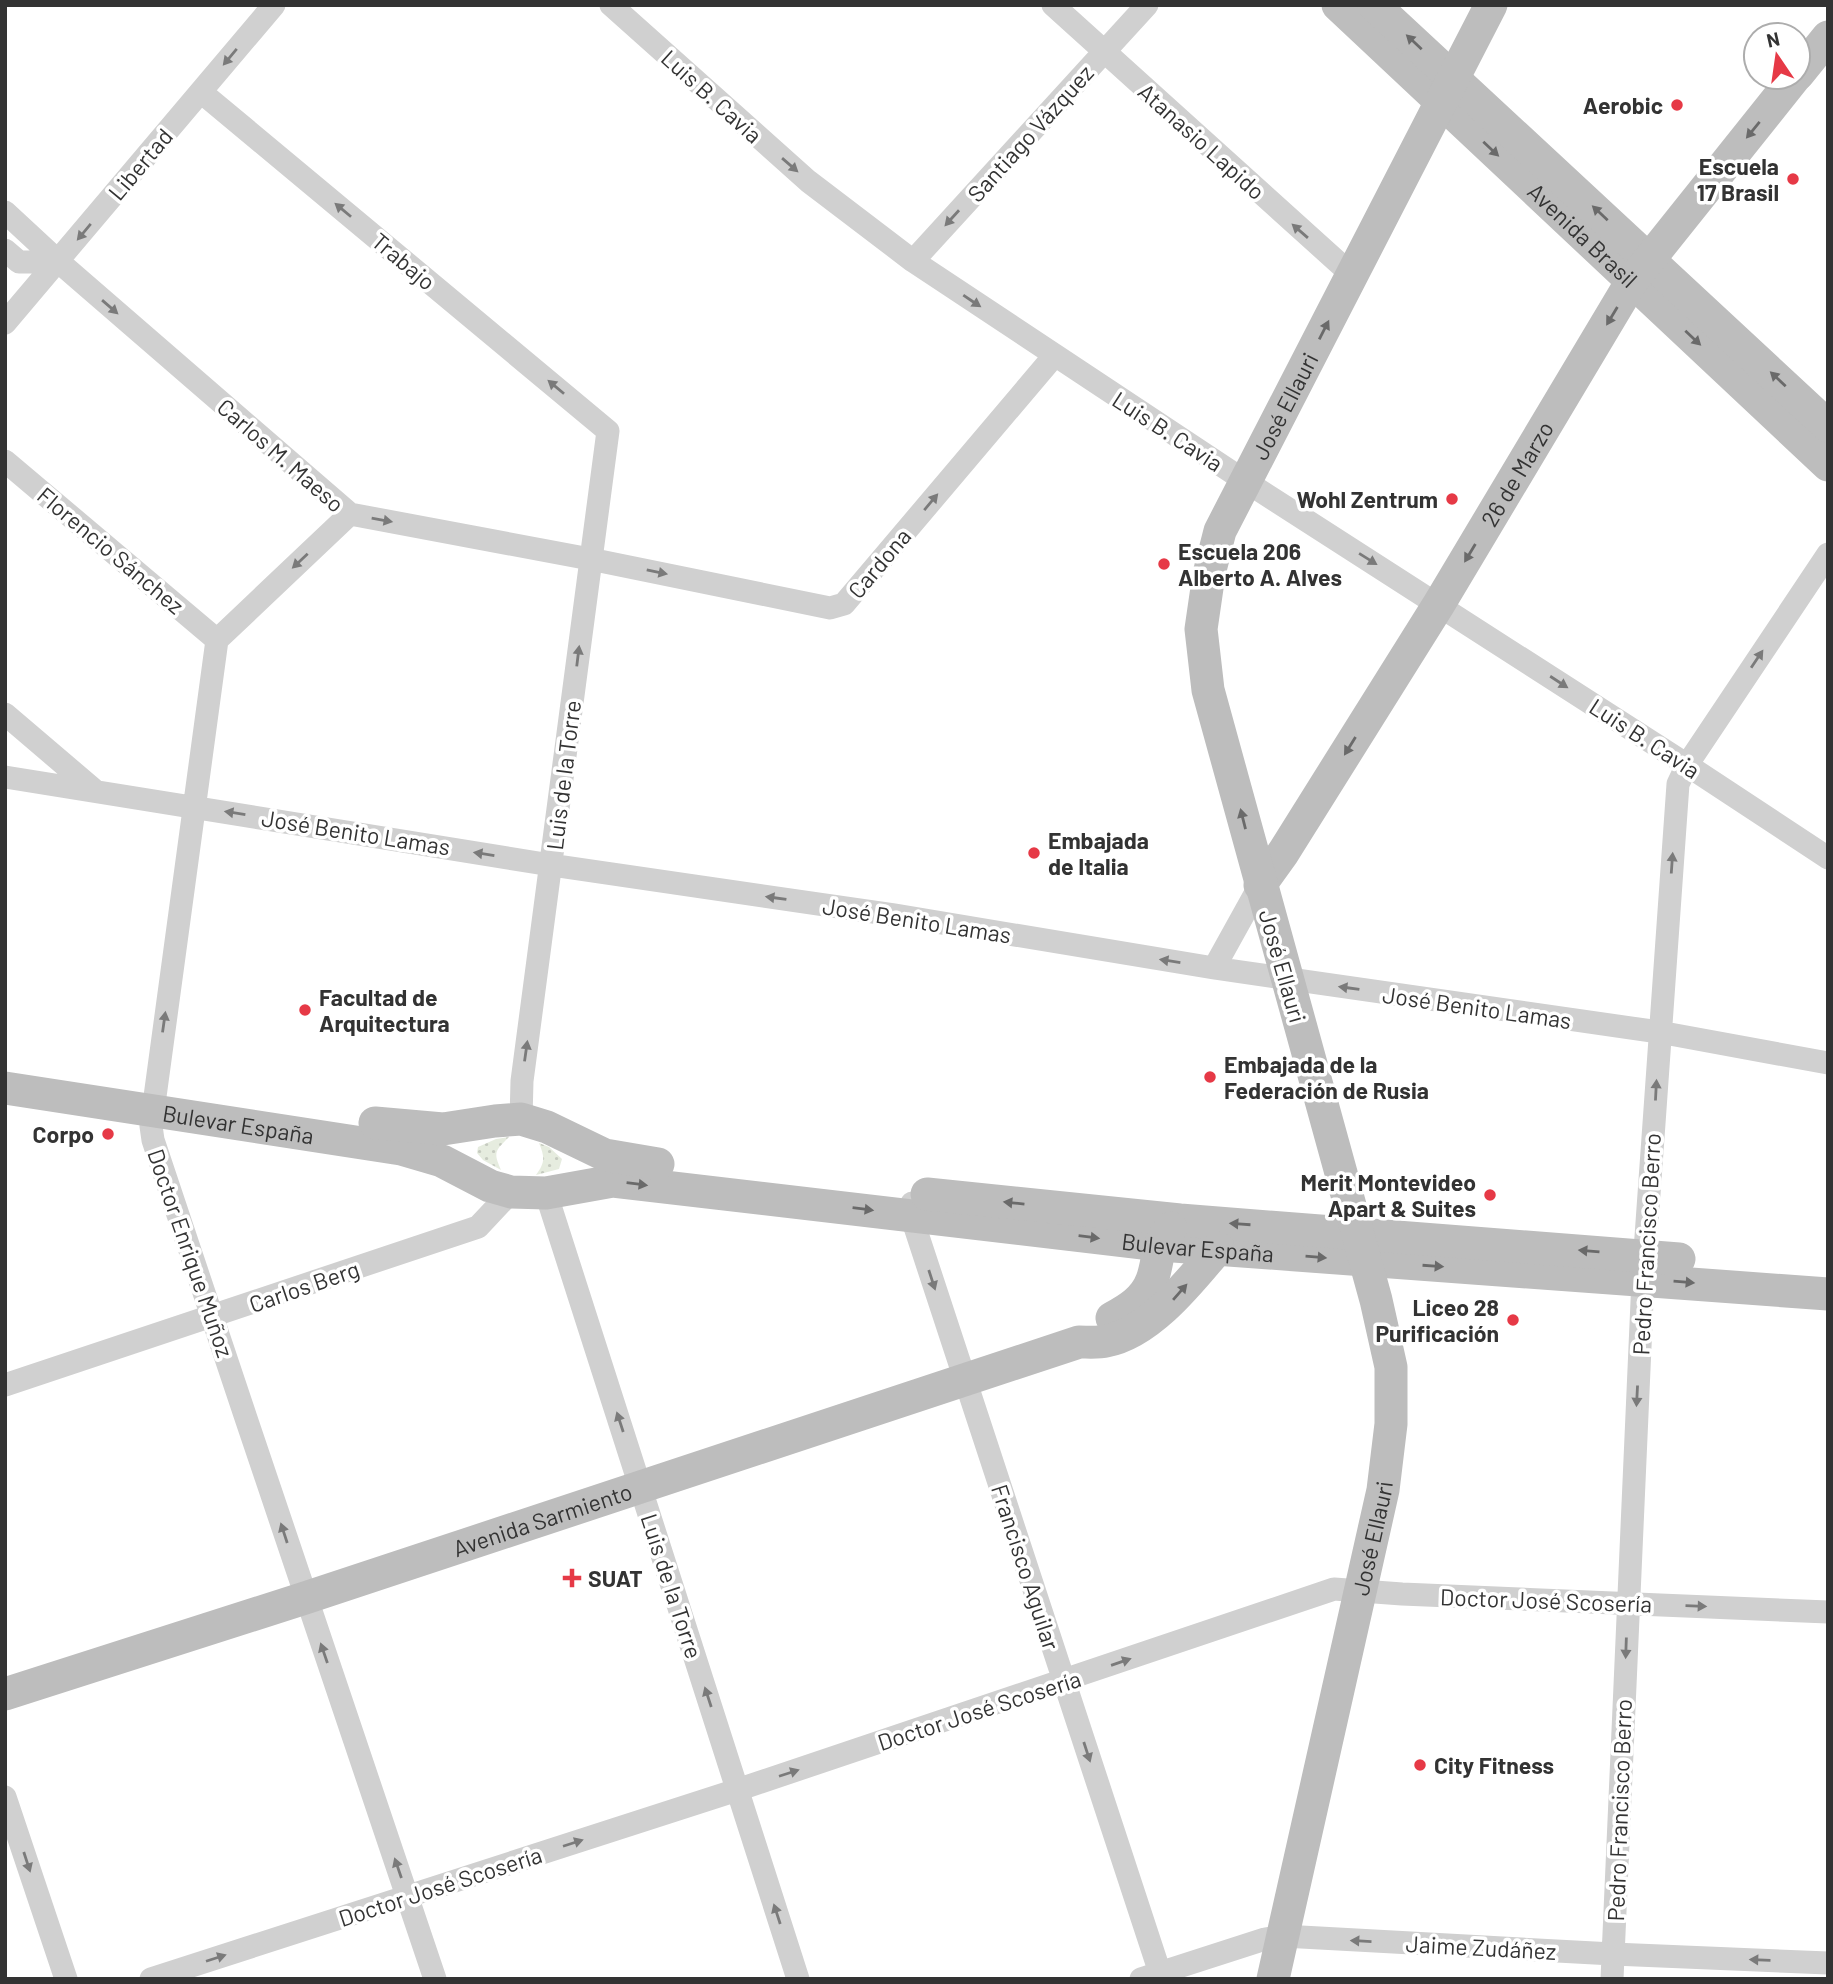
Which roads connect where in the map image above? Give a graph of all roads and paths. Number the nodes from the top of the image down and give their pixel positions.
1 (274, 5) edge
2 (611, 5) edge
3 (1053, 5) edge
4 (1147, 5) edge
5 (1338, 5) edge
6 (1374, 5) edge
7 (1491, 5) edge
8 (1828, 37) edge
9 (1104, 52) junction
10 (1812, 57) edge
11 (1447, 90) junction
12 (1784, 91) edge
13 (201, 92) junction
14 (5, 212) edge
15 (5, 250) edge
16 (913, 261) junction
17 (59, 262) junction
18 (1641, 270) junction
19 (1352, 275) junction
20 (5, 323) edge
21 (1054, 356) junction
22 (1828, 426) edge
23 (608, 431) joint
24 (5, 461) edge
25 (1828, 465) edge
26 (1245, 481) junction
27 (350, 514) junction
28 (1828, 554) edge
29 (590, 559) junction
30 (1439, 604) junction
31 (217, 640) junction
32 (5, 714) edge
33 (1687, 765) junction
34 (5, 777) edge
35 (93, 789) junction
36 (196, 806) junction
37 (1828, 858) edge
38 (551, 865) junction
39 (1260, 885) junction
40 (1214, 968) junction
41 (1286, 979) junction
42 (1659, 1032) junction
43 (1828, 1063) edge
44 (5, 1065) edge
45 (5, 1088) edge
46 (153, 1099) junction
47 (521, 1119) junction
48 (470, 1126) junction
49 (573, 1141) junction
50 (467, 1172) junction
51 (558, 1190) junction
52 (510, 1192) junction
53 (912, 1204) junction
54 (1181, 1220) junction
55 (1160, 1245) junction
56 (1361, 1247) junction
57 (1218, 1248) junction
58 (1644, 1267) junction
59 (1828, 1272) edge
60 (1828, 1294) edge
61 (214, 1317) junction
62 (1079, 1342) junction
63 (964, 1380) junction
64 (5, 1385) edge
65 (640, 1487) junction
66 (1359, 1592) junction
67 (305, 1598) junction
68 (1628, 1604) junction
69 (1828, 1612) edge
70 (1064, 1681) junction
71 (5, 1694) edge
72 (737, 1790) junction
73 (5, 1797) edge
74 (407, 1896) junction
75 (1283, 1936) junction
76 (1613, 1954) junction
77 (1828, 1963) edge
78 (1154, 1977) edge
79 (66, 1979) edge
80 (151, 1979) edge
81 (435, 1979) edge
82 (798, 1979) edge
83 (1273, 1979) edge
84 (1612, 1979) edge

1 -> 13 street, Libertad
2 -> 16 street, Luis B. Cavia
3 - 9 street, Atanasio Lapido
4 - 9 street, Santiago Vázquez
5 - 11 street, Avenida Brasil
11 -> 6 street, Avenida Brasil
7 - 11 street, José Ellauri
8 - 10 street, 26 de Marzo
9 -> 16 street, Santiago Vázquez
19 -> 9 street, Atanasio Lapido
11 - 18 street, Avenida Brasil
11 - 19 street, José Ellauri
12 -> 18 street, 26 de Marzo
13 -> 17 street, Libertad
23 -> 13 street, Trabajo
14 - 17 street, Carlos M. Maeso
15 - 17 street
16 -> 21 street, Luis B. Cavia
17 - 20 street, Libertad
17 -> 27 street, Carlos M. Maeso
22 -> 18 street, Avenida Brasil
18 -> 25 street, Avenida Brasil
18 -> 30 street, 26 de Marzo
26 -> 19 street, José Ellauri
21 - 26 street, Luis B. Cavia
29 -> 21 street, Cardona
23 - 29 street, Luis de la Torre
24 - 31 street, Florencio Sánchez
26 -> 30 street, Luis B. Cavia
39 -> 26 street, José Ellauri
27 -> 29 street, Carlos M. Maeso
27 -> 31 street
33 -> 28 street, Pedro Francisco Berro
38 -> 29 street, Luis de la Torre
30 -> 33 street, Luis B. Cavia
30 -> 39 street, 26 de Marzo
31 - 36 street, Doctor Enrique Muñoz
32 - 35 street
33 - 37 street, Luis B. Cavia
42 -> 33 street, Pedro Francisco Berro
34 - 35 street, José Benito Lamas
35 - 36 street, José Benito Lamas
38 -> 36 street, José Benito Lamas
46 -> 36 street, Doctor Enrique Muñoz
40 -> 38 street, José Benito Lamas
47 -> 38 street, Luis de la Torre
39 - 40 street
39 - 41 street, José Ellauri
40 - 41 street, José Benito Lamas
42 -> 41 street, José Benito Lamas
41 - 56 street, José Ellauri
42 - 43 street, José Benito Lamas
58 -> 42 street, Pedro Francisco Berro
44 - 46 street, Bulevar España
45 - 46 street, Bulevar España
46 - 48 street, Bulevar España
46 - 50 street, Bulevar España
46 - 61 street, Doctor Enrique Muñoz
47 - 48 street, Bulevar España
47 - 49 street, Bulevar España
48 - 50 street
49 - 51 street
49 - 53 street, Bulevar España
50 - 52 street, Bulevar España
51 - 52 street, Bulevar España
51 -> 53 street, Bulevar España
65 -> 51 street, Luis de la Torre
52 - 61 street, Carlos Berg
54 -> 53 street, Bulevar España
53 -> 55 street, Bulevar España
53 -> 63 street, Francisco Aguilar
54 - 55 street, Avenida Sarmiento
56 -> 54 street, Bulevar España
55 - 57 street, Bulevar España
55 - 62 street, Avenida Sarmiento
57 -> 56 street, Bulevar España
56 - 58 street, Bulevar España
56 - 66 street, José Ellauri
62 -> 57 street, Avenida Sarmiento
58 - 59 street, Bulevar España
58 -> 60 street, Bulevar España
58 -> 68 street, Pedro Francisco Berro
61 - 64 street, Carlos Berg
67 -> 61 street, Doctor Enrique Muñoz
62 - 63 street, Avenida Sarmiento
63 - 65 street, Avenida Sarmiento
63 - 70 street, Francisco Aguilar
65 - 67 street, Avenida Sarmiento
72 -> 65 street, Luis de la Torre
66 - 68 street, Doctor José Scosería
70 -> 66 street, Doctor José Scosería
66 - 75 street, José Ellauri
67 - 71 street, Avenida Sarmiento
74 -> 67 street, Doctor Enrique Muñoz
68 -> 69 street, Doctor José Scosería
68 -> 76 street, Pedro Francisco Berro
72 -> 70 street, Doctor José Scosería
70 -> 78 street, Francisco Aguilar
74 -> 72 street, Doctor José Scosería
82 -> 72 street, Luis de la Torre
73 -> 79 street
80 -> 74 street, Doctor José Scosería
74 - 81 street, Doctor Enrique Muñoz
76 -> 75 street, Jaime Zudáñez
75 - 78 street, Jaime Zudáñez
75 - 83 street, José Ellauri
77 -> 76 street, Jaime Zudáñez
76 - 84 street, Pedro Francisco Berro

